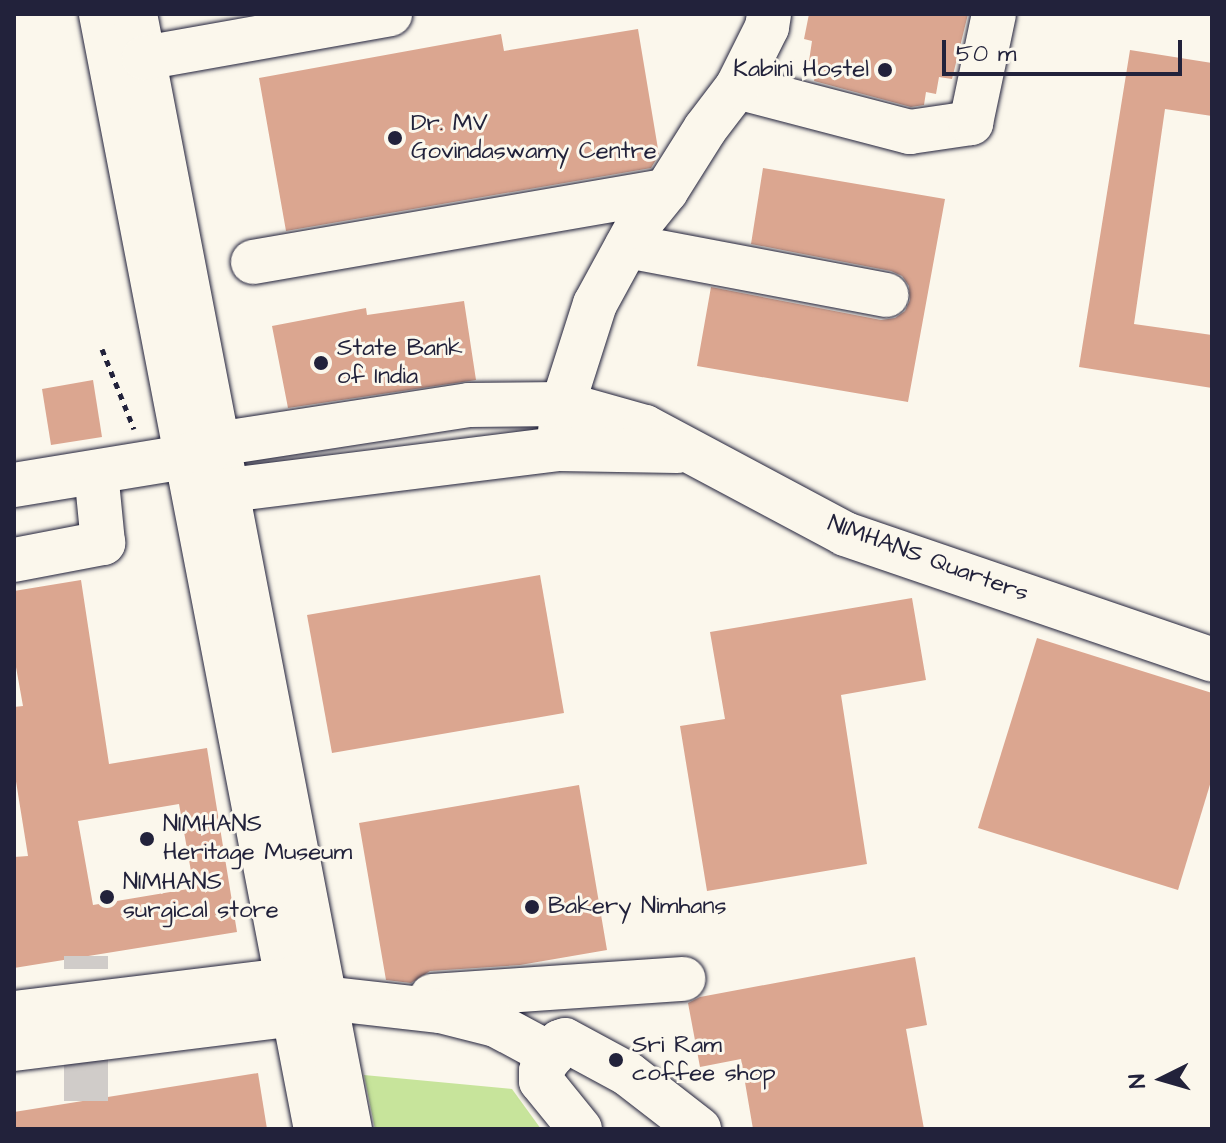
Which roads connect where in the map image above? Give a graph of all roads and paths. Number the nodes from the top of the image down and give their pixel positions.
1 (101, 14) edge
2 (135, 14) edge
3 (390, 14) edge
4 (769, 14) edge
5 (994, 14) edge
6 (200, 30) edge
7 (144, 58) junction
8 (737, 87) junction
9 (666, 191) junction
10 (627, 246) junction
11 (253, 262) dead end
12 (886, 295) dead end
13 (102, 349) dead end
14 (563, 404) junction
15 (559, 449) junction
16 (692, 450) junction
17 (194, 470) junction
18 (96, 472) junction
19 (14, 485) edge
20 (14, 560) edge
21 (1212, 660) edge
22 (683, 979) dead end
23 (312, 993) junction
24 (14, 1013) edge
25 (14, 1049) edge
26 (552, 1055) junction
27 (316, 1129) edge
28 (350, 1129) edge
29 (580, 1129) edge
30 (699, 1129) edge

1 - 17 lane
2 - 7 lane
3 - 6 lane
4 - 8 lane
5 - 8 lane
6 - 7 lane
7 - 17 lane
8 - 9 lane
9 - 10 lane
9 - 11 lane
10 - 12 lane
10 - 14 lane
13 - 17 path
14 - 15 lane
14 - 16 lane, NIMHANS Quarters
14 - 17 lane, NIMHANS Quarters
15 - 16 lane
15 - 17 lane
16 - 21 lane, NIMHANS Quarters
17 - 18 lane
17 - 23 lane
18 - 19 lane
18 - 20 lane
22 - 23 lane
23 - 24 lane
23 - 25 lane
23 - 26 lane
23 - 27 lane
23 - 28 lane
26 - 29 lane
26 - 30 lane

